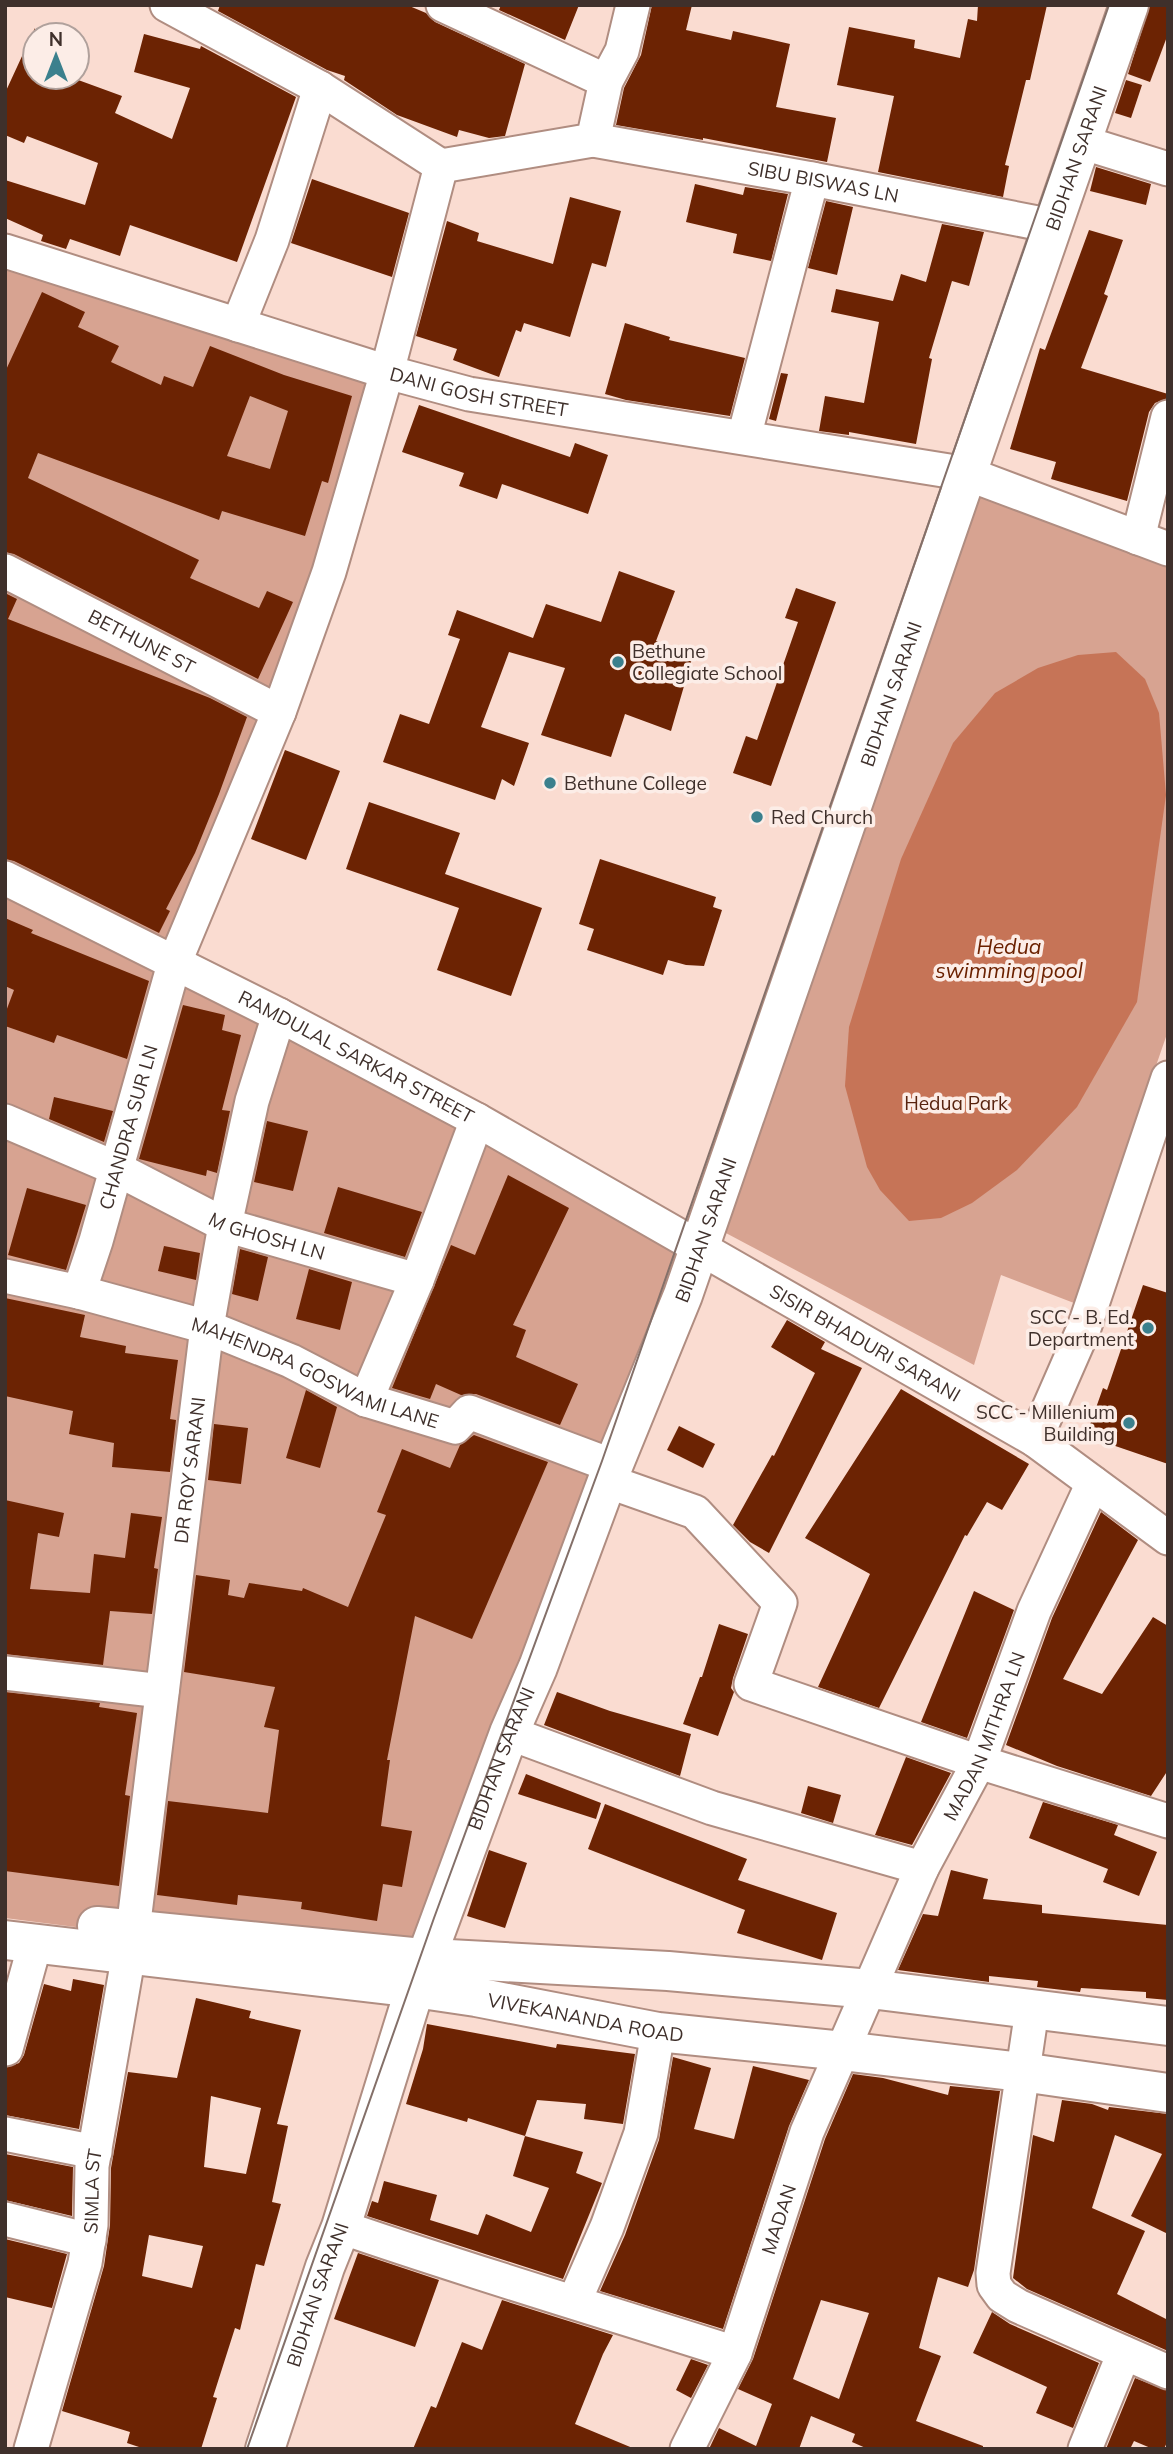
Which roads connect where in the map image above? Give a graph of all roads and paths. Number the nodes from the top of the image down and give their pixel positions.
1 (167, 5) edge
2 (443, 5) edge
3 (633, 5) edge
4 (1129, 5) edge
5 (606, 81) junction
6 (320, 88) junction
7 (593, 140) junction
8 (1082, 142) junction
9 (441, 166) junction
10 (1168, 169) edge
11 (812, 178) junction
12 (1053, 226) junction
13 (5, 251) edge
14 (238, 325) junction
15 (387, 372) junction
16 (1168, 417) edge
17 (744, 437) junction
18 (968, 474) junction
19 (1153, 544) edge
20 (5, 571) edge
21 (279, 712) junction
22 (5, 878) edge
23 (174, 964) junction
24 (279, 1016) junction
25 (1168, 1078) edge
26 (477, 1120) junction
27 (5, 1121) edge
28 (115, 1168) junction
29 (225, 1225) junction
30 (700, 1247) junction
31 (5, 1276) edge
32 (417, 1280) junction
33 (79, 1292) junction
34 (207, 1327) junction
35 (366, 1400) junction
36 (1034, 1440) junction
37 (610, 1473) junction
38 (1093, 1483) junction
39 (1168, 1538) edge
40 (5, 1673) edge
41 (162, 1691) junction
42 (509, 1733) junction
43 (979, 1762) junction
44 (1168, 1821) edge
45 (922, 1868) junction
46 (5, 1914) edge
47 (20, 1942) edge
48 (131, 1943) junction
49 (421, 1972) junction
50 (870, 1989) junction
51 (1032, 2010) junction
52 (1168, 2026) edge
53 (658, 2032) junction
54 (6, 2049) edge
55 (843, 2051) junction
56 (1023, 2072) junction
57 (1168, 2093) edge
58 (5, 2134) edge
59 (95, 2152) junction
60 (5, 2220) edge
61 (341, 2227) junction
62 (89, 2240) junction
63 (574, 2302) junction
64 (735, 2353) junction
65 (1124, 2353) junction
66 (1168, 2371) edge
67 (31, 2449) edge
68 (265, 2449) edge
69 (687, 2449) edge
70 (1085, 2449) edge

1 - 6 street
2 - 5 street
3 - 5 street
4 - 8 main road, BIDHAN SARANI
5 - 7 street
6 - 9 street
6 - 14 street
7 - 9 street, SIBU BISWAS LN
7 - 11 street, SIBU BISWAS LN
8 - 10 street
8 - 12 main road, BIDHAN SARANI
9 - 15 street, CHANDRA SUR LN
11 - 12 street, SIBU BISWAS LN
11 - 17 street
12 - 18 main road, BIDHAN SARANI
13 - 14 street, DANI GOSH STREET
14 - 15 street, DANI GOSH STREET
15 - 17 street, DANI GOSH STREET
15 - 21 street, CHANDRA SUR LN
16 - 19 street
17 - 18 street, DANI GOSH STREET
18 - 19 street, DANI GOSH STREET
18 - 30 main road, BIDHAN SARANI
20 - 21 street, BETHUNE ST
21 - 23 street, CHANDRA SUR LN
22 - 23 street, RAMDULAL SARKAR STREET
23 - 24 street, RAMDULAL SARKAR STREET
23 - 28 street, CHANDRA SUR LN
24 - 26 street, RAMDULAL SARKAR STREET
24 - 29 street, DR ROY SARANI
25 - 36 street
26 - 30 street, RAMDULAL SARKAR STREET
26 - 32 street
27 - 28 street, M GHOSH LN
28 - 29 street, M GHOSH LN
28 - 33 street, CHANDRA SUR LN
29 - 32 street, M GHOSH LN
29 - 34 street, DR ROY SARANI
30 - 36 street, SISIR BHADURI SARANI
30 - 37 main road, BIDHAN SARANI
31 - 33 street, MAHENDRA GOSWAMI LANE
32 - 35 street
33 - 34 street, MAHENDRA GOSWAMI LANE
34 - 35 street, MAHENDRA GOSWAMI LANE
34 - 41 street, DR ROY SARANI
35 - 37 street, MAHENDRA GOSWAMI LANE
36 - 38 street, SISIR BHADURI SARANI
37 - 42 main road, BIDHAN SARANI
37 - 43 street
38 - 39 street, SISIR BHADURI SARANI
38 - 43 street, MADAN MITHRA LN
40 - 41 street
41 - 48 street, DR ROY SARANI
42 - 45 street
42 - 49 main road, BIDHAN SARANI
43 - 44 street
43 - 45 street, MADAN MITHRA LN
45 - 50 street, MADAN MITHRA LN
46 - 48 main road, VIVEKANANDA ROAD
47 - 48 main road, VIVEKANANDA ROAD
47 - 54 street
48 - 49 main road, VIVEKANANDA ROAD
48 - 59 street, SIMLA ST
49 - 50 main road, VIVEKANANDA ROAD
49 - 53 main road, VIVEKANANDA ROAD
49 - 61 main road, BIDHAN SARANI
50 - 51 main road, VIVEKANANDA ROAD
50 - 55 street, MADAN
51 - 52 main road, VIVEKANANDA ROAD
51 - 56 street
53 - 55 main road, VIVEKANANDA ROAD
53 - 63 street
55 - 56 main road, VIVEKANANDA ROAD
55 - 64 street, MADAN
56 - 57 main road, VIVEKANANDA ROAD
56 - 65 street
58 - 59 street
59 - 62 street, SIMLA ST
60 - 62 street
61 - 63 street
61 - 68 main road, BIDHAN SARANI
62 - 67 street, SIMLA ST
63 - 64 street
64 - 69 street, MADAN
65 - 66 street
65 - 70 street

